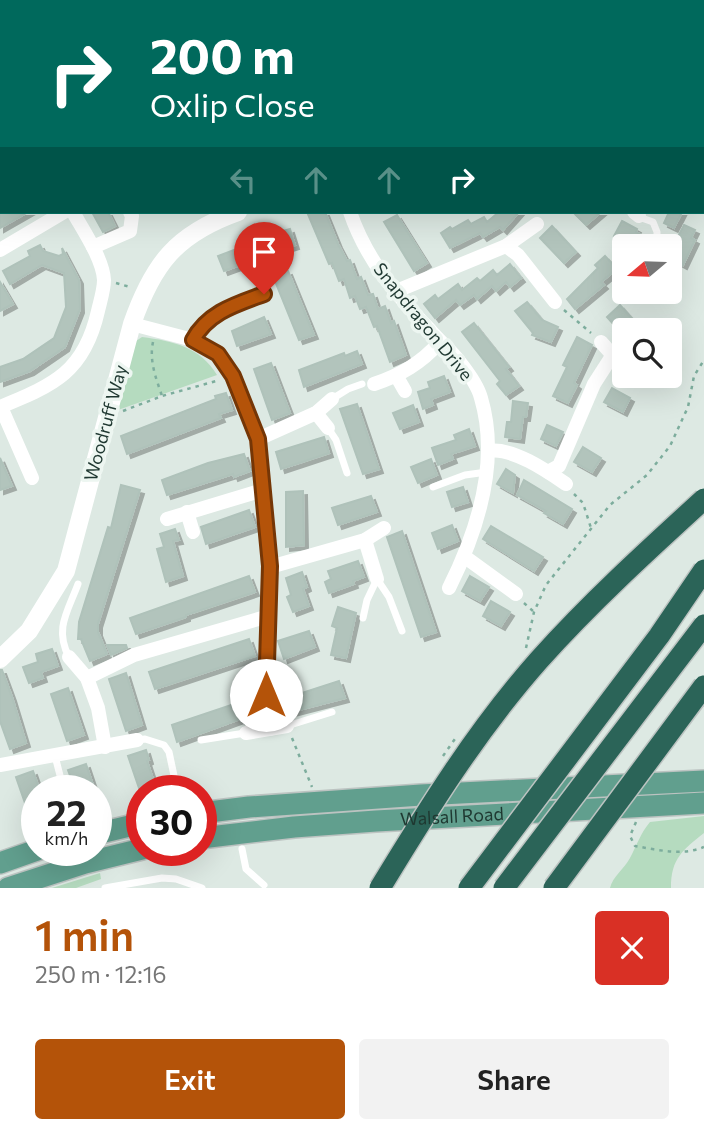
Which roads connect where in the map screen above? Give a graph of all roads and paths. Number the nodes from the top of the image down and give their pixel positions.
1 (61, 214) edge
2 (74, 214) edge
3 (131, 214) edge
4 (351, 214) edge
5 (636, 214) edge
6 (209, 217) edge
7 (537, 224) dead end
8 (657, 234) edge
9 (506, 246) junction
10 (93, 247) junction
11 (0, 250) edge
12 (554, 275) dead end
13 (104, 279) junction
14 (540, 284) junction
15 (144, 291) junction
16 (394, 292) junction
17 (264, 294) dead end
18 (555, 302) joint
19 (132, 324) junction
20 (156, 331) junction
21 (193, 340) junction
22 (440, 342) junction
23 (601, 342) joint
24 (612, 356) joint
25 (704, 360) edge
26 (233, 376) junction
27 (397, 377) junction
28 (368, 384) joint
29 (405, 391) dead end
30 (162, 396) junction
31 (332, 399) joint
32 (1, 407) edge
33 (316, 412) junction
34 (107, 417) junction
35 (328, 428) joint
36 (258, 439) junction
37 (489, 451) junction
38 (487, 472) junction
39 (548, 472) junction
40 (347, 473) dead end
41 (32, 478) dead end
42 (566, 484) joint
43 (433, 487) dead end
44 (263, 489) junction
45 (704, 499) edge
46 (187, 512) junction
47 (167, 519) dead end
48 (384, 528) dead end
49 (591, 528) junction
50 (193, 532) dead end
51 (365, 540) junction
52 (465, 557) junction
53 (270, 566) junction
54 (704, 570) edge
55 (377, 579) junction
56 (78, 584) dead end
57 (449, 588) dead end
58 (516, 594) dead end
59 (269, 616) junction
60 (363, 618) dead end
61 (704, 625) edge
62 (402, 631) dead end
63 (69, 657) joint
64 (521, 657) dead end
65 (0, 659) edge
66 (87, 678) junction
67 (704, 686) edge
68 (332, 712) dead end
69 (287, 726) junction
70 (270, 729) junction
71 (246, 733) joint
72 (458, 735) dead end
73 (137, 740) joint
74 (201, 740) dead end
75 (105, 747) junction
76 (55, 755) junction
77 (439, 762) dead end
78 (0, 765) edge
79 (60, 775) edge
80 (174, 775) edge
81 (704, 781) edge
82 (314, 793) dead end
83 (704, 803) edge
84 (235, 808) junction
85 (217, 811) edge
86 (638, 819) dead end
87 (217, 839) edge
88 (241, 841) junction
89 (704, 846) edge
90 (126, 853) edge
91 (21, 856) edge
92 (0, 863) edge
93 (264, 885) dead end
94 (116, 887) edge
95 (8, 888) edge
96 (105, 888) edge
97 (202, 888) edge
98 (380, 888) edge
99 (469, 888) edge
100 (504, 888) edge
101 (554, 888) edge

1 - 11 street
2 - 10 street
3 - 10 street
4 - 16 street, Snapdragon Drive
5 - 8 lane
6 - 15 street, Woodruff Way
7 - 9 street
9 - 14 street
9 - 16 street
10 - 13 street
12 - 14 street
13 - 15 path
13 - 32 street
14 - 18 street
15 - 19 street, Woodruff Way
16 - 22 street, Snapdragon Drive
17 - 21 street
18 - 23 path
19 - 20 street
19 - 34 street, Woodruff Way
20 - 21 street
20 - 30 path
21 - 26 street
22 - 27 street
22 - 37 street, Snapdragon Drive
23 - 24 street
24 - 39 street
25 - 49 path
26 - 30 path
26 - 36 street
27 - 28 street
27 - 29 street
28 - 31 lane
30 - 34 path
31 - 33 street
32 - 41 street
33 - 35 street
33 - 36 street
34 - 65 street, Woodruff Way
35 - 40 lane
36 - 44 street
37 - 38 street, Snapdragon Drive
37 - 39 street
38 - 43 lane
38 - 52 street, Snapdragon Drive
39 - 42 street
42 - 49 path
44 - 46 street
44 - 53 street
45 - 98 highway, bridge
46 - 47 street
46 - 50 street
48 - 51 street
49 - 64 path
51 - 53 street
51 - 55 street
52 - 57 street, Snapdragon Drive
52 - 58 street
53 - 59 street
54 - 99 highway, bridge
55 - 60 lane
55 - 62 lane
56 - 63 lane
59 - 66 street
59 - 70 street
61 - 100 highway, bridge
63 - 66 street
66 - 75 street
67 - 101 highway, bridge
68 - 69 lane
69 - 70 street
69 - 82 path
70 - 71 street
71 - 74 lane
72 - 77 path
73 - 75 street
73 - 80 lane
75 - 76 street
76 - 78 street
76 - 79 lane
81 - 84 main road, Walsall Road
83 - 88 main road, Walsall Road
84 - 85 main road, Walsall Road
84 - 88 main road
86 - 89 path
87 - 88 main road, Walsall Road
88 - 93 lane
90 - 95 main road
91 - 92 main road
94 - 96 lane
94 - 97 lane

